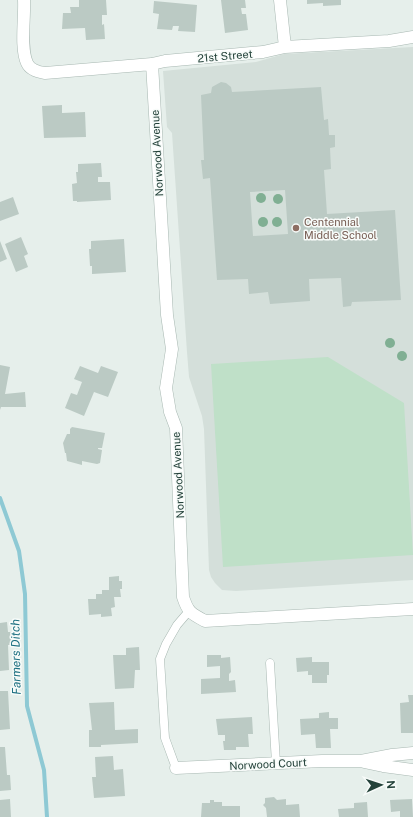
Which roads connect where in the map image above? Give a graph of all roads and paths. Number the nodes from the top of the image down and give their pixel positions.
1 (24, 0) edge
2 (280, 0) edge
3 (413, 37) edge
4 (285, 48) junction
5 (152, 64) junction
6 (413, 609) edge
7 (189, 611) junction
8 (270, 663) dead end
9 (413, 753) edge
10 (360, 761) junction
11 (276, 763) junction
12 (176, 768) joint
13 (413, 770) edge

1 - 5 street, 21st Street
2 - 4 street
3 - 4 street, 21st Street
4 - 5 street, 21st Street
5 - 7 street, Norwood Avenue
6 - 7 street
7 - 12 lane
8 - 11 lane
9 - 10 street, Norwood Court
10 - 11 street, Norwood Court
10 - 13 street, Norwood Court
11 - 12 street, Norwood Court

